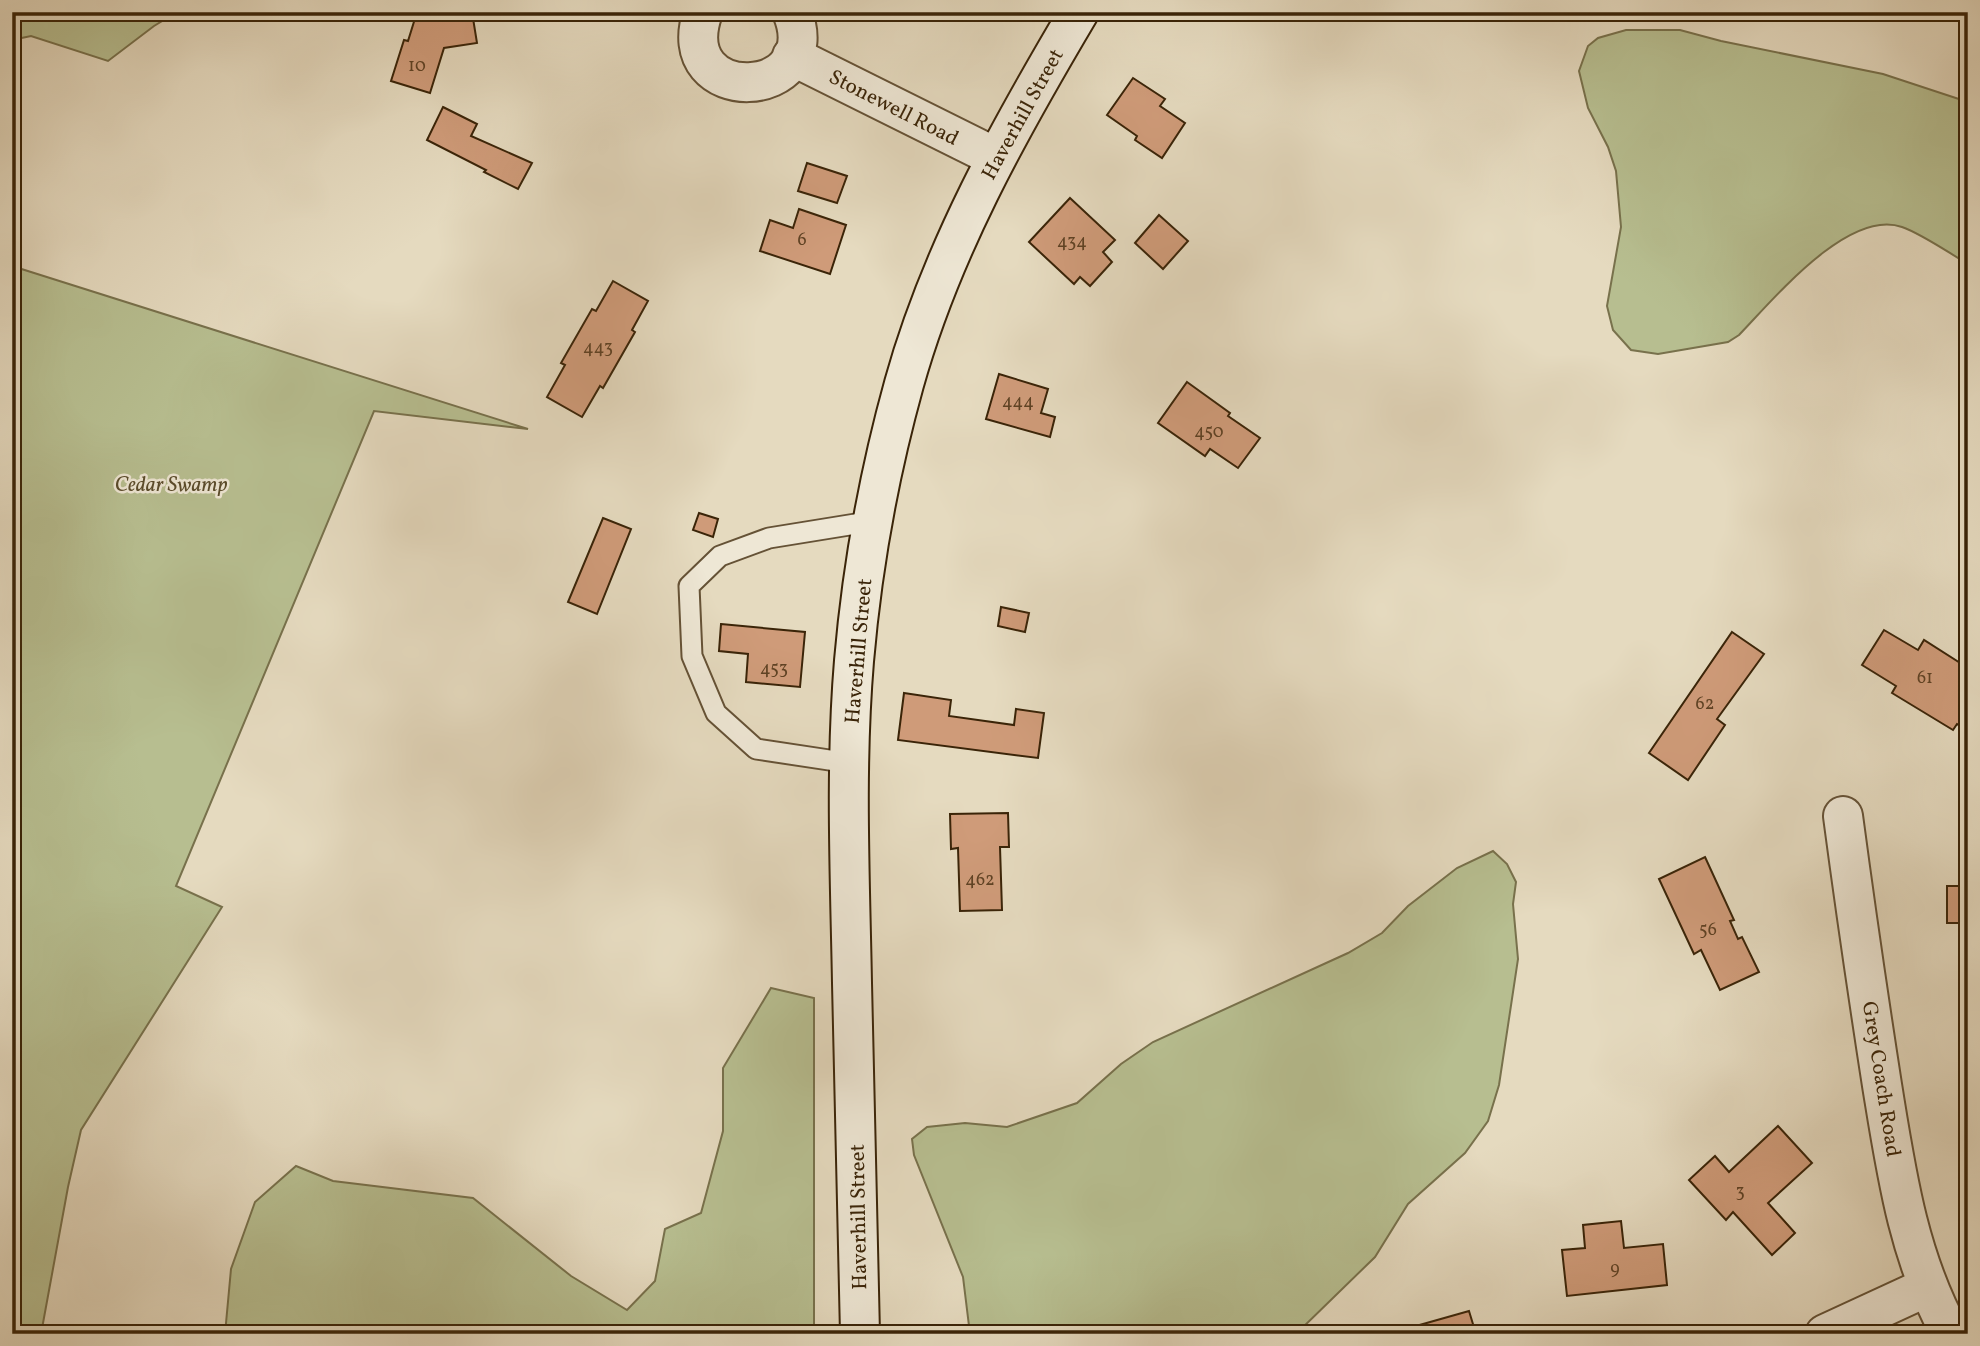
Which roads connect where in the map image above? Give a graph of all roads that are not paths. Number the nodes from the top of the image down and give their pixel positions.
1 (703, 12) edge
2 (792, 12) edge
3 (1079, 12) edge
4 (792, 56) junction
5 (995, 158) junction
6 (874, 521) junction
7 (849, 763) junction
8 (1843, 816) dead end
9 (1927, 1287) junction
10 (860, 1334) edge
11 (1825, 1334) edge
12 (1951, 1334) edge

1 - 4 street
2 - 4 street
3 - 5 street, Haverhill Street
4 - 5 street, Stonewell Road
5 - 6 street, Haverhill Street
6 - 7 street, Haverhill Street
6 - 7 lane
7 - 10 street, Haverhill Street
8 - 9 street, Grey Coach Road
9 - 11 street
9 - 12 street, Grey Coach Road

